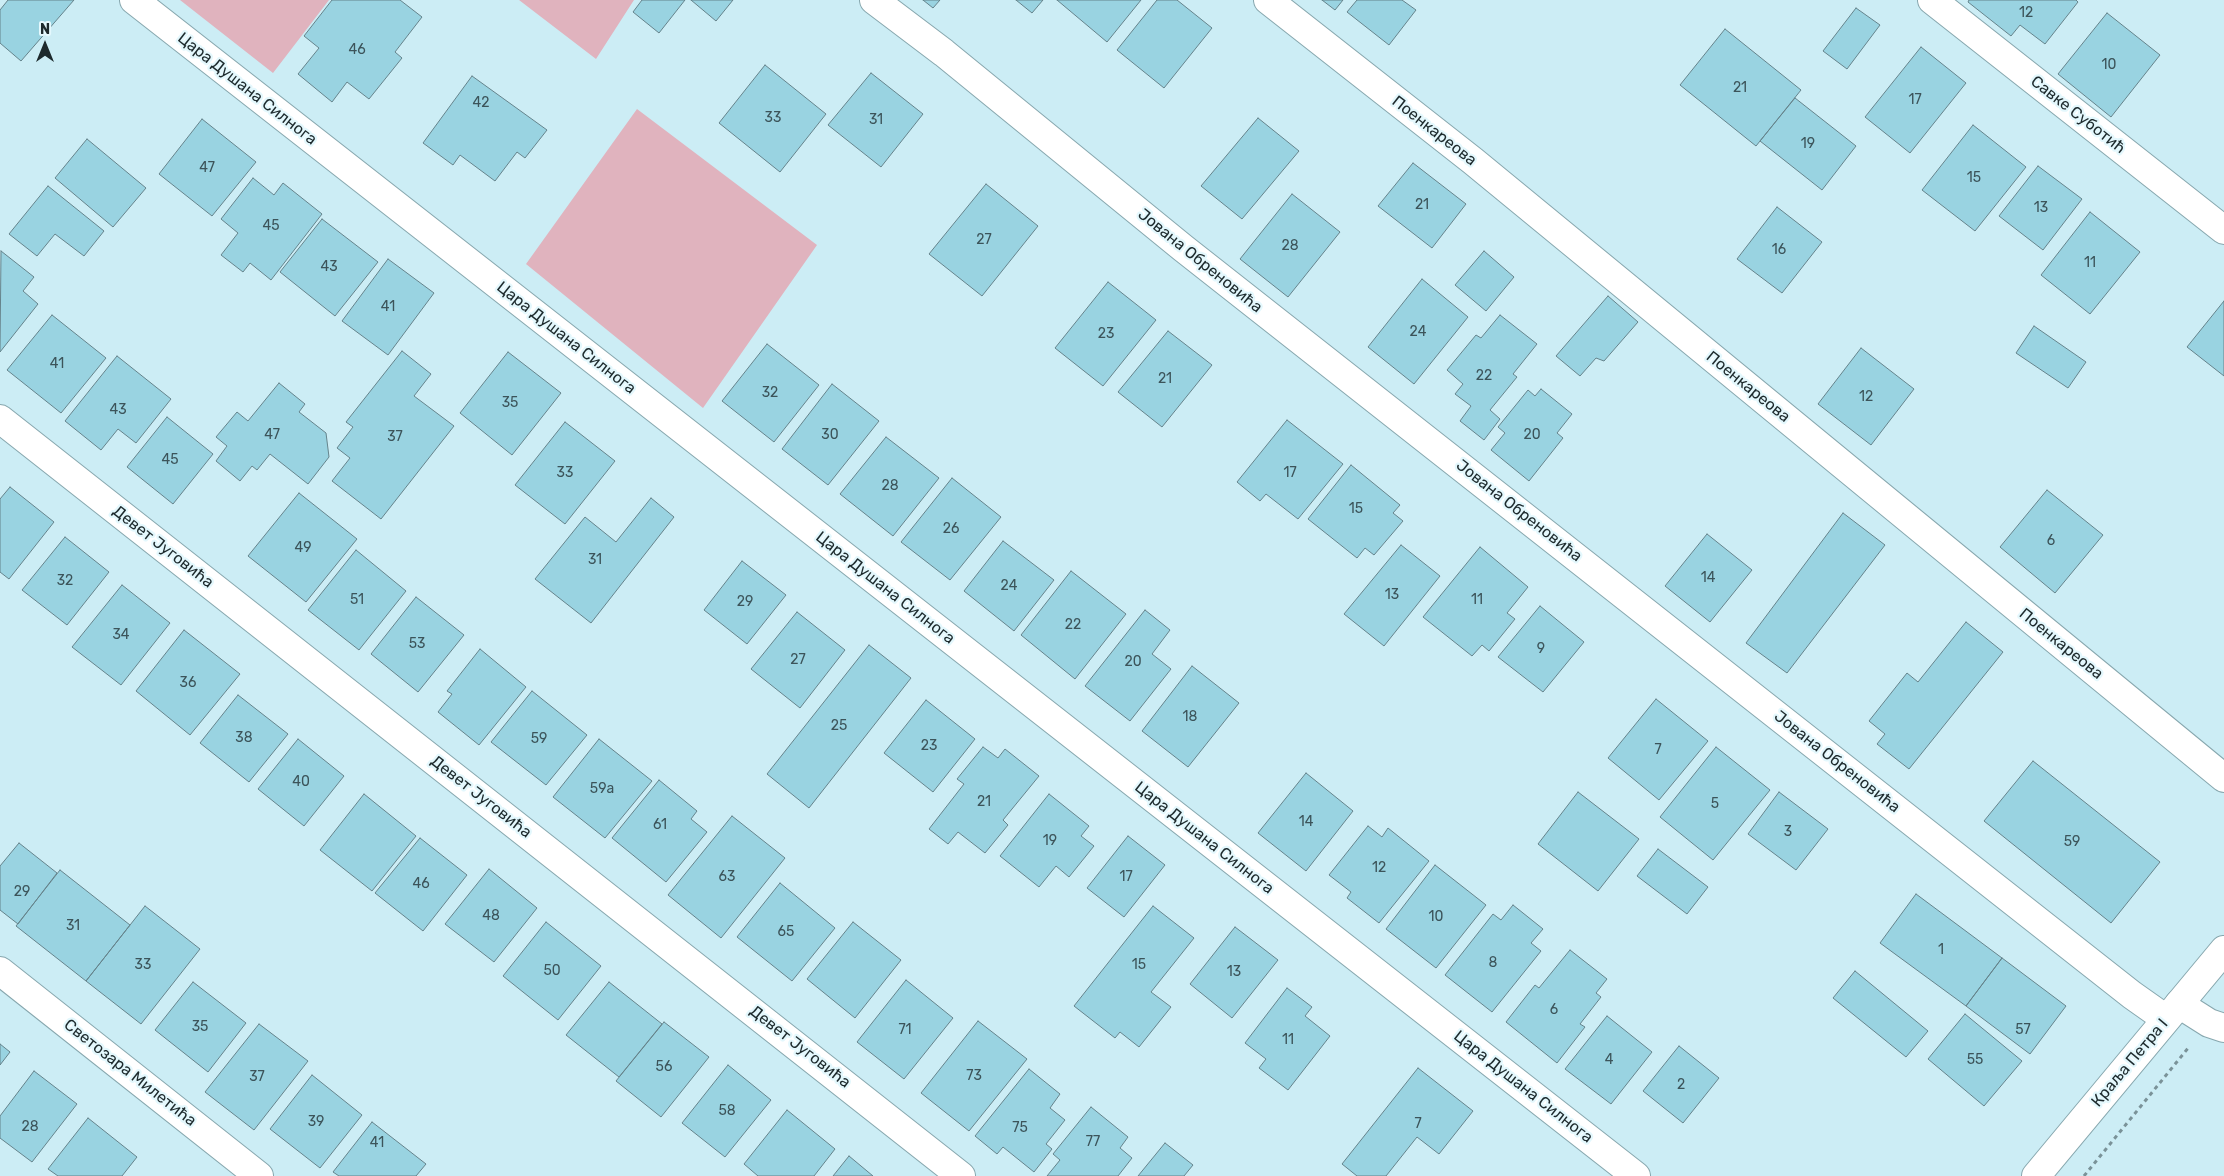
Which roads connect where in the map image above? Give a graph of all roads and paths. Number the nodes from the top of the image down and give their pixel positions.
1 (134, 0) edge
2 (874, 0) edge
3 (1268, 0) edge
4 (1932, 0) edge
5 (2224, 230) edge
6 (0, 419) edge
7 (2224, 778) edge
8 (2224, 950) edge
9 (0, 971) edge
10 (2172, 1012) junction
11 (2216, 1026) edge
12 (259, 1176) edge
13 (961, 1176) edge
14 (1636, 1176) edge
15 (2036, 1176) edge
16 (2084, 1176) edge

1 - 14 street, Цара Душана Силнога
2 - 10 street, Јована Обреновића
3 - 7 street, Поенкареова
4 - 5 street, Савке Суботић
6 - 13 street, Девет Југовића
8 - 10 street, Краља Петра I
9 - 12 street, Светозара Милетића
10 - 11 street, Јована Обреновића
10 - 15 street, Краља Петра I
11 - 16 path

